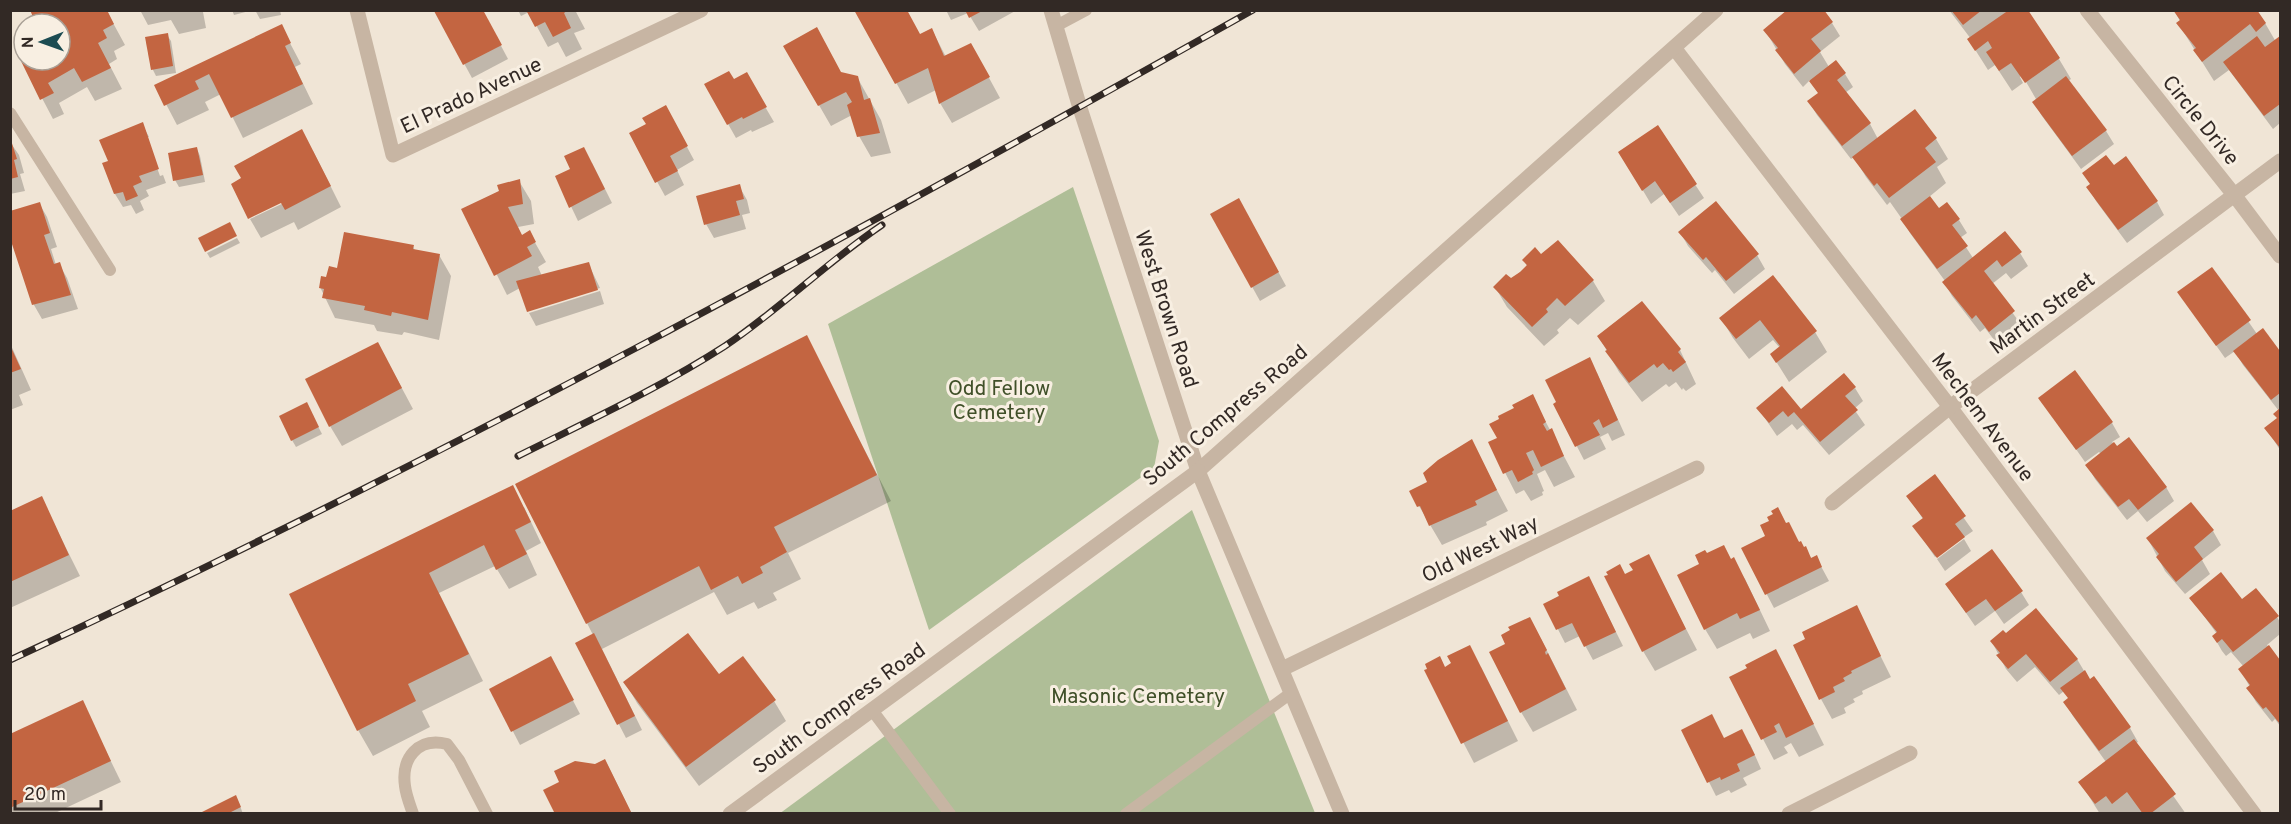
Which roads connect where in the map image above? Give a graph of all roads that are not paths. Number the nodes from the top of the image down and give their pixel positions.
1 (357, 10) edge
2 (701, 10) edge
3 (1051, 10) edge
4 (1086, 10) edge
5 (1716, 10) edge
6 (2087, 10) edge
7 (1056, 26) junction
8 (1675, 49) junction
9 (10, 113) edge
10 (2280, 161) edge
11 (2235, 196) junction
12 (2280, 256) edge
13 (110, 270) dead end
14 (1950, 407) junction
15 (1697, 468) dead end
16 (1198, 471) junction
17 (1832, 503) dead end
18 (1282, 669) junction
19 (1292, 693) junction
20 (872, 710) junction
21 (1910, 753) dead end
22 (413, 813) edge
23 (487, 813) edge
24 (730, 813) edge
25 (950, 813) edge
26 (1126, 813) edge
27 (1342, 813) edge
28 (1788, 813) edge
29 (2254, 813) edge

1 - 2 street, El Prado Avenue
3 - 7 street, West Brown Road
4 - 7 lane
5 - 8 street, South Compress Road
6 - 11 street, Circle Drive
7 - 16 street, West Brown Road
8 - 14 street, Mechem Avenue
8 - 16 street, South Compress Road
9 - 13 lane
10 - 11 street, Martin Street
11 - 12 street, Circle Drive
11 - 14 street, Martin Street
14 - 17 street, Martin Street
14 - 29 street, Mechem Avenue
15 - 18 street, Old West Way
16 - 18 street, West Brown Road
16 - 20 street, South Compress Road
18 - 19 street, West Brown Road
19 - 26 lane
19 - 27 street, West Brown Road
20 - 24 street, South Compress Road
20 - 25 lane
21 - 28 street
22 - 23 lane

